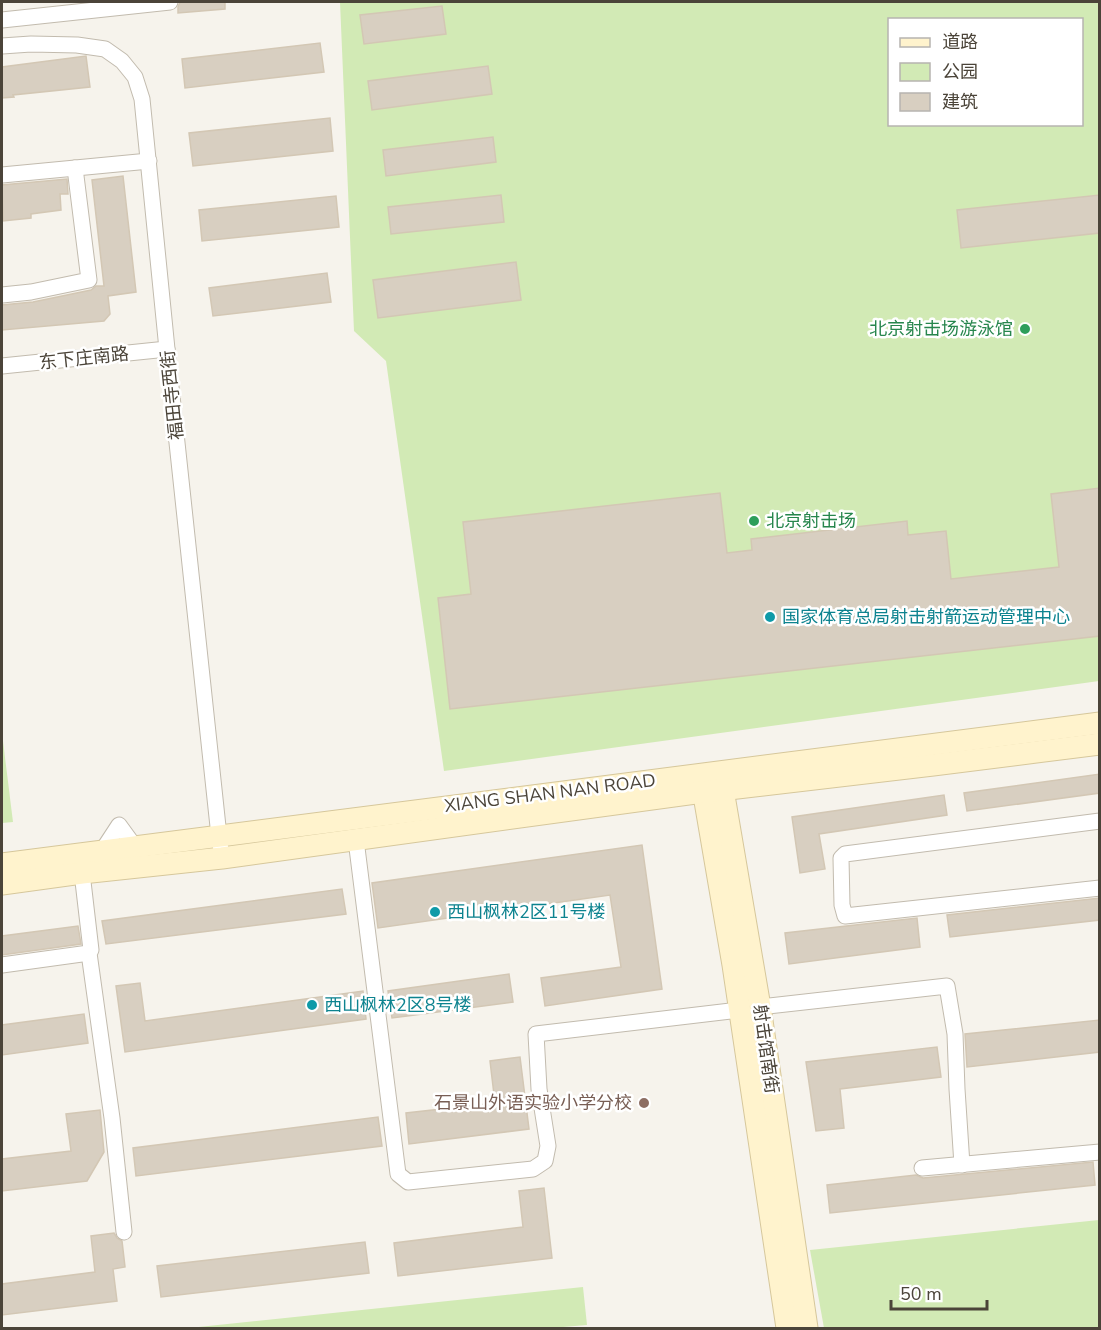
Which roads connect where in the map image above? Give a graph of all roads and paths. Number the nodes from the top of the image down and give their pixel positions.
1 (170, 2) edge
2 (2, 20) edge
3 (2, 46) edge
4 (149, 161) junction
5 (75, 168) junction
6 (2, 175) edge
7 (2, 295) edge
8 (167, 349) junction
9 (2, 366) edge
10 (1100, 723) edge
11 (1100, 744) edge
12 (712, 782) junction
13 (1100, 821) edge
14 (219, 836) junction
15 (356, 840) junction
16 (222, 858) junction
17 (2, 864) edge
18 (81, 873) junction
19 (2, 884) edge
20 (1100, 888) edge
21 (89, 953) junction
22 (2, 965) edge
23 (750, 1008) junction
24 (1100, 1152) edge
25 (962, 1165) junction
26 (922, 1168) dead end
27 (124, 1232) dead end
28 (787, 1329) edge
29 (807, 1329) edge

1 - 2 street
3 - 4 street, 福田寺西街
4 - 5 street
4 - 8 street, 福田寺西街
5 - 6 street
5 - 7 street
8 - 9 street, 东下庄南路
8 - 14 street, 福田寺西街
10 - 12 main road, XIANG SHAN NAN ROAD
11 - 12 main road, XIANG SHAN NAN ROAD
12 - 14 main road, XIANG SHAN NAN ROAD
12 - 15 main road, XIANG SHAN NAN ROAD
12 - 23 main road, 射击馆南街
13 - 20 street
14 - 16 street, 福田寺西街
14 - 17 main road, XIANG SHAN NAN ROAD
15 - 16 main road, XIANG SHAN NAN ROAD
15 - 23 street
16 - 18 main road, XIANG SHAN NAN ROAD
18 - 19 main road, XIANG SHAN NAN ROAD
18 - 21 street
21 - 22 street
21 - 27 street
23 - 25 street
23 - 28 main road, 射击馆南街
23 - 29 main road, 射击馆南街
24 - 25 street
25 - 26 street

